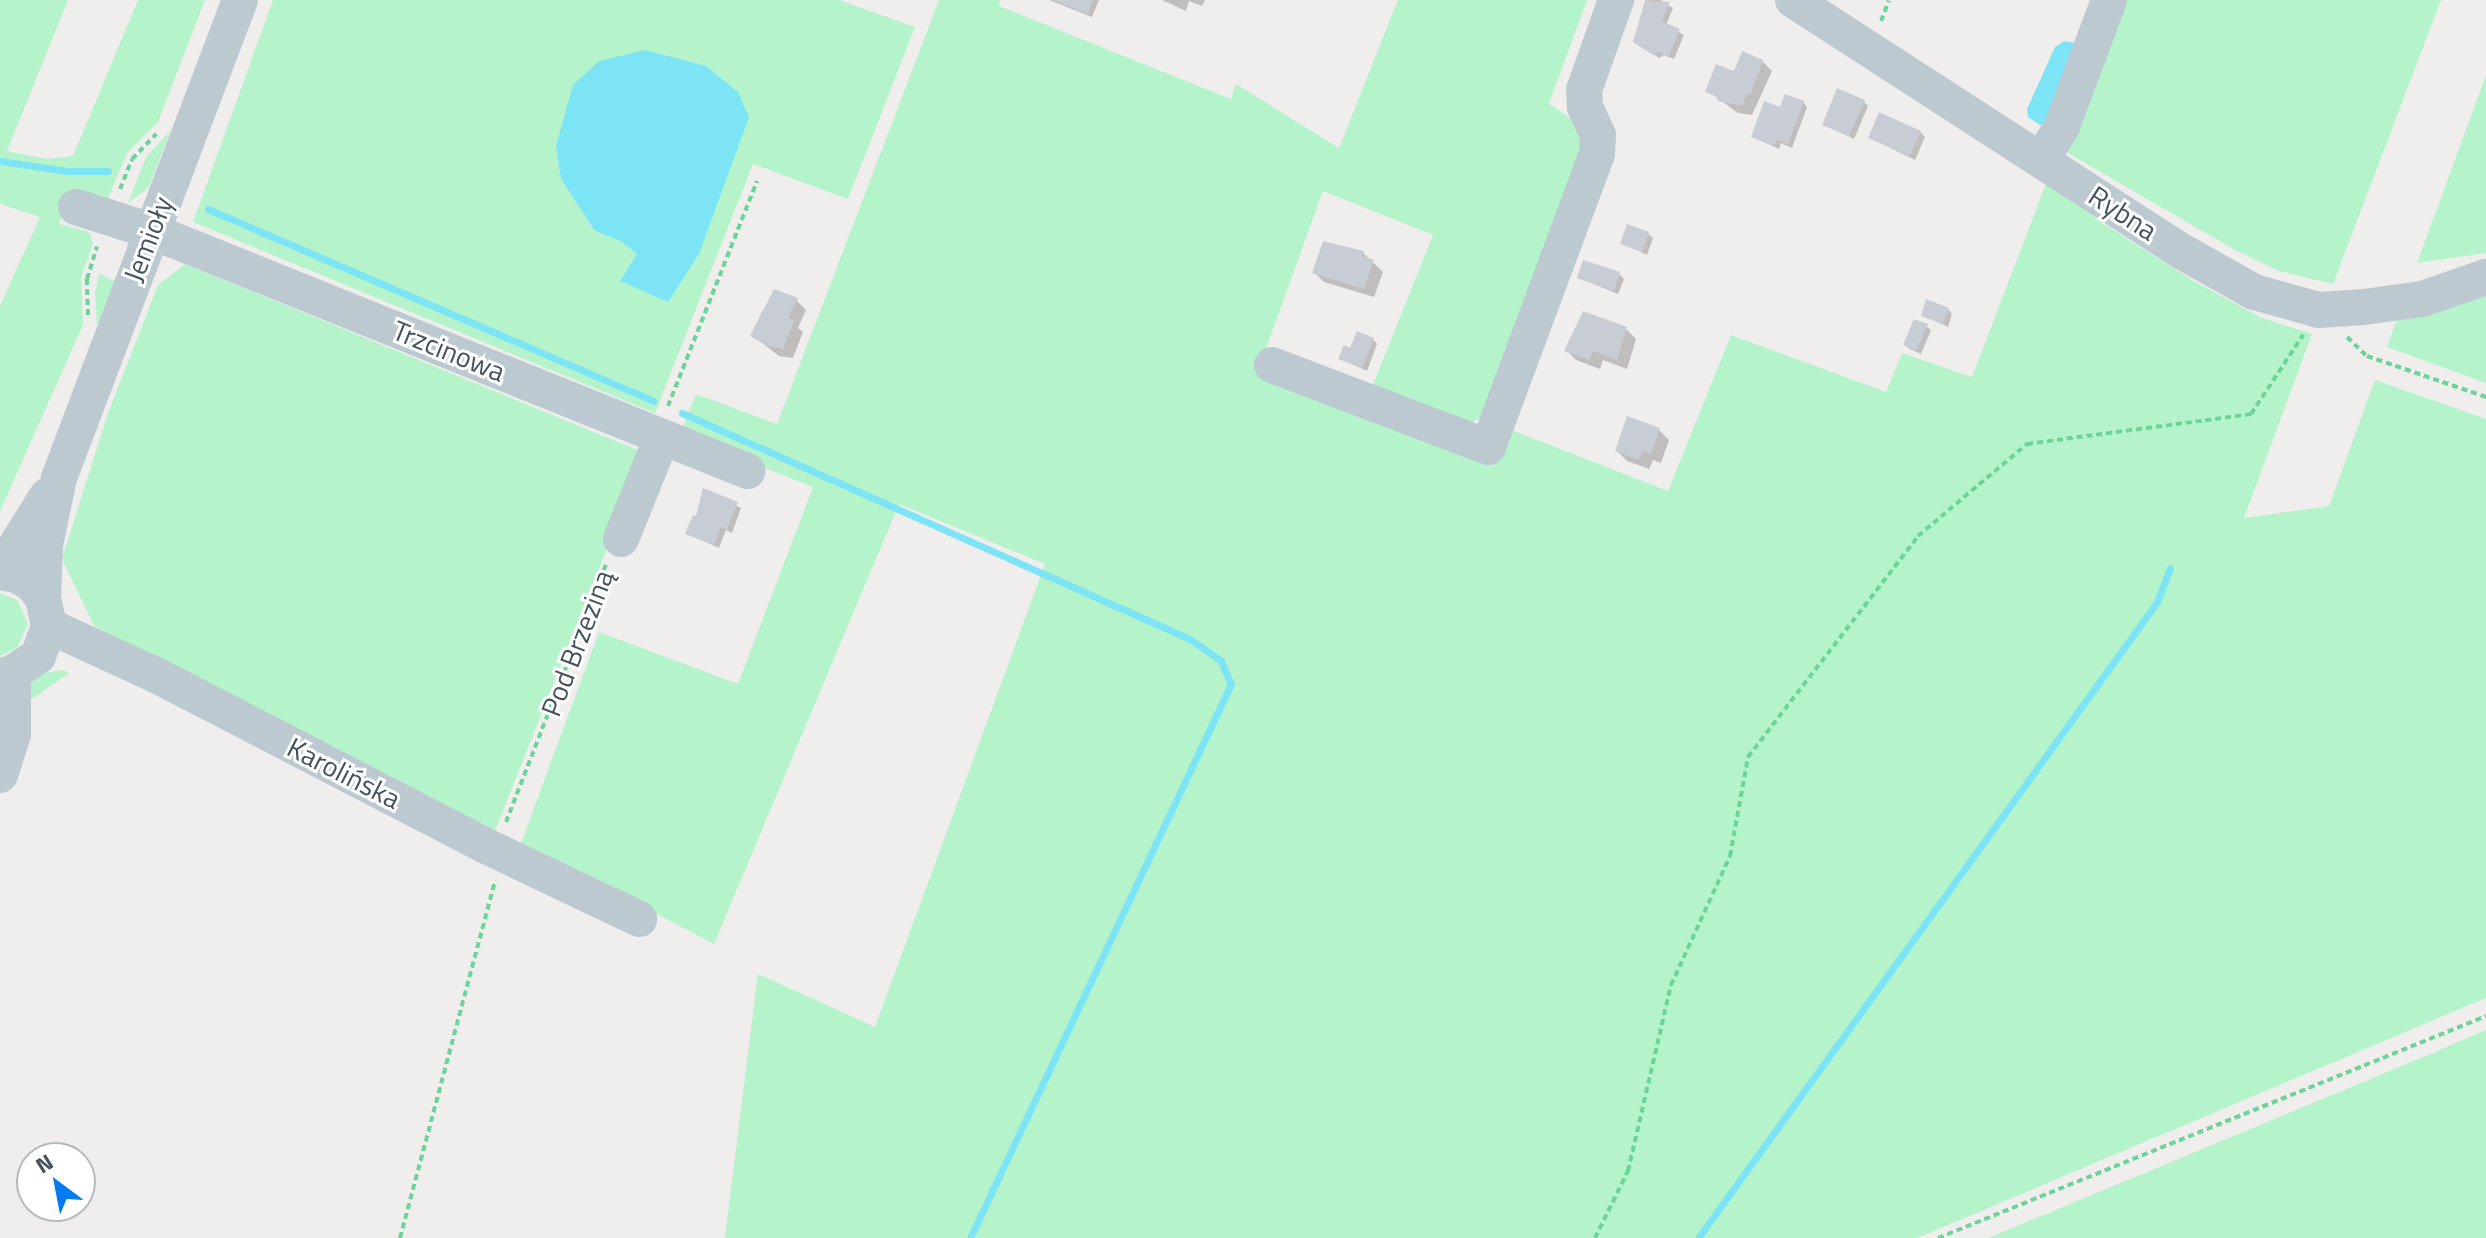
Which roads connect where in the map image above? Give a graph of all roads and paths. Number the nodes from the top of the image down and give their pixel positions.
1 (240, 0) edge
2 (1616, 0) edge
3 (1793, 0) edge
4 (2109, 0) edge
5 (163, 127) dead end
6 (2041, 160) junction
7 (757, 181) dead end
8 (92, 212) junction
9 (151, 231) junction
10 (2486, 277) edge
11 (2319, 310) junction
12 (88, 322) dead end
13 (1272, 365) dead end
14 (2486, 397) edge
15 (660, 436) junction
16 (747, 471) dead end
17 (59, 478) junction
18 (621, 539) joint
19 (0, 571) edge
20 (29, 646) edge
21 (0, 775) edge
22 (494, 850) junction
23 (639, 919) dead end
24 (2486, 1016) edge
25 (400, 1238) edge
26 (1595, 1238) edge
27 (1938, 1238) edge

1 - 9 street, Jemioły
2 - 13 street
3 - 6 street, Rybna
4 - 6 street
5 - 8 path
6 - 11 street, Rybna
7 - 15 path
8 - 9 street, Trzcinowa
8 - 12 path
9 - 15 street, Trzcinowa
9 - 17 street, Jemioły
10 - 11 street, Rybna
11 - 14 path
11 - 26 path
15 - 16 street, Trzcinowa
15 - 18 street, Pod Brzeziną
17 - 19 street, Jemioły
17 - 20 street, Jemioły
18 - 22 path, Pod Brzeziną
19 - 20 street, Karolińska
20 - 21 street, Jemioły
20 - 22 street, Karolińska
22 - 23 street, Karolińska
22 - 25 path, Pod Brzeziną
24 - 27 path

